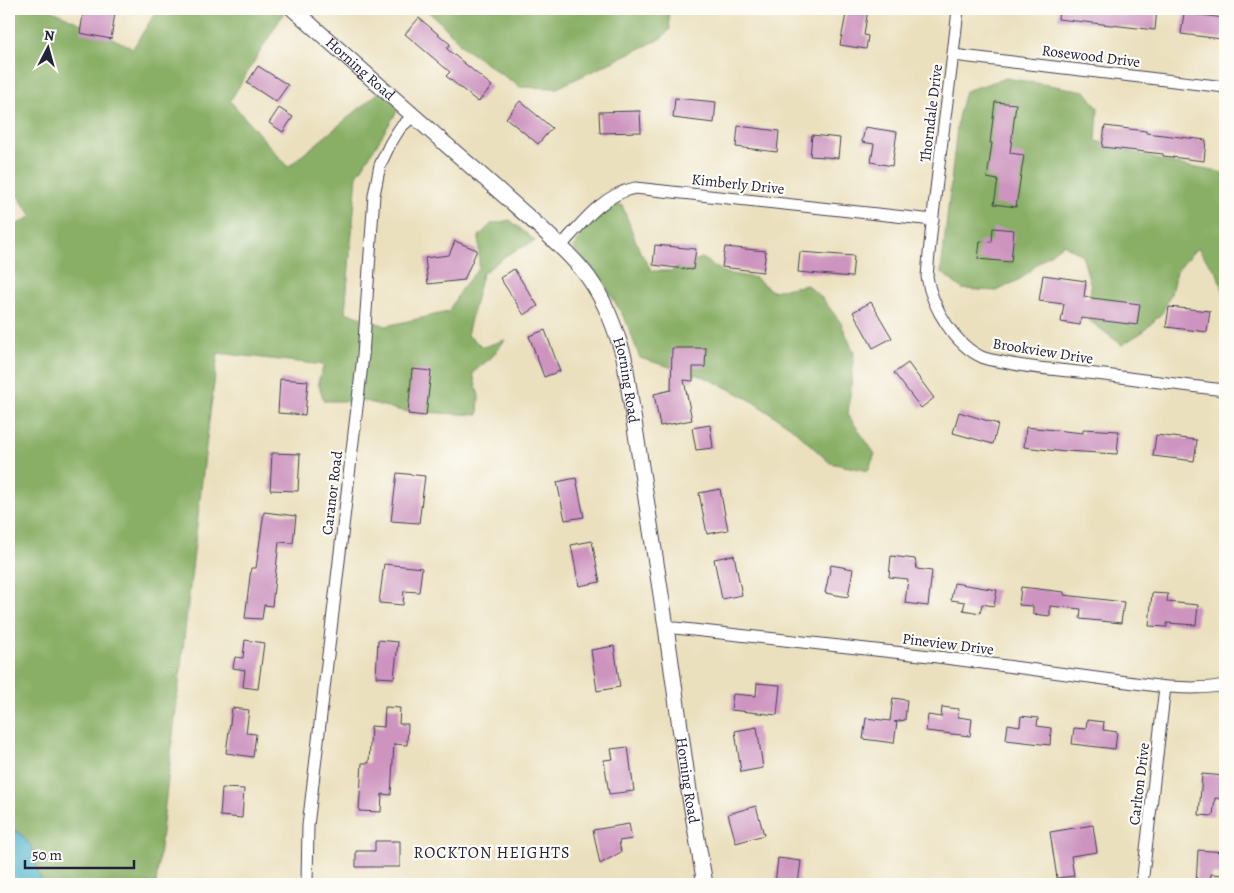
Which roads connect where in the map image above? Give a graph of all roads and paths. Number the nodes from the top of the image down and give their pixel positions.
1 (293, 9) edge
2 (958, 9) edge
3 (953, 55) junction
4 (1225, 87) edge
5 (413, 116) junction
6 (933, 220) junction
7 (560, 246) junction
8 (1225, 390) edge
9 (666, 628) junction
10 (1225, 685) edge
11 (1165, 686) junction
12 (307, 884) edge
13 (704, 884) edge
14 (1142, 884) edge

1 - 5 street, Horning Road
2 - 3 street, Thorndale Drive
3 - 4 street, Rosewood Drive
3 - 6 street, Thorndale Drive
5 - 7 street, Horning Road
5 - 12 street, Caranor Road
6 - 7 street, Kimberly Drive
6 - 8 street, Brookview Drive
7 - 9 street, Horning Road
9 - 11 street, Pineview Drive
9 - 13 street, Horning Road
10 - 11 street, Pineview Drive
11 - 14 street, Carlton Drive

